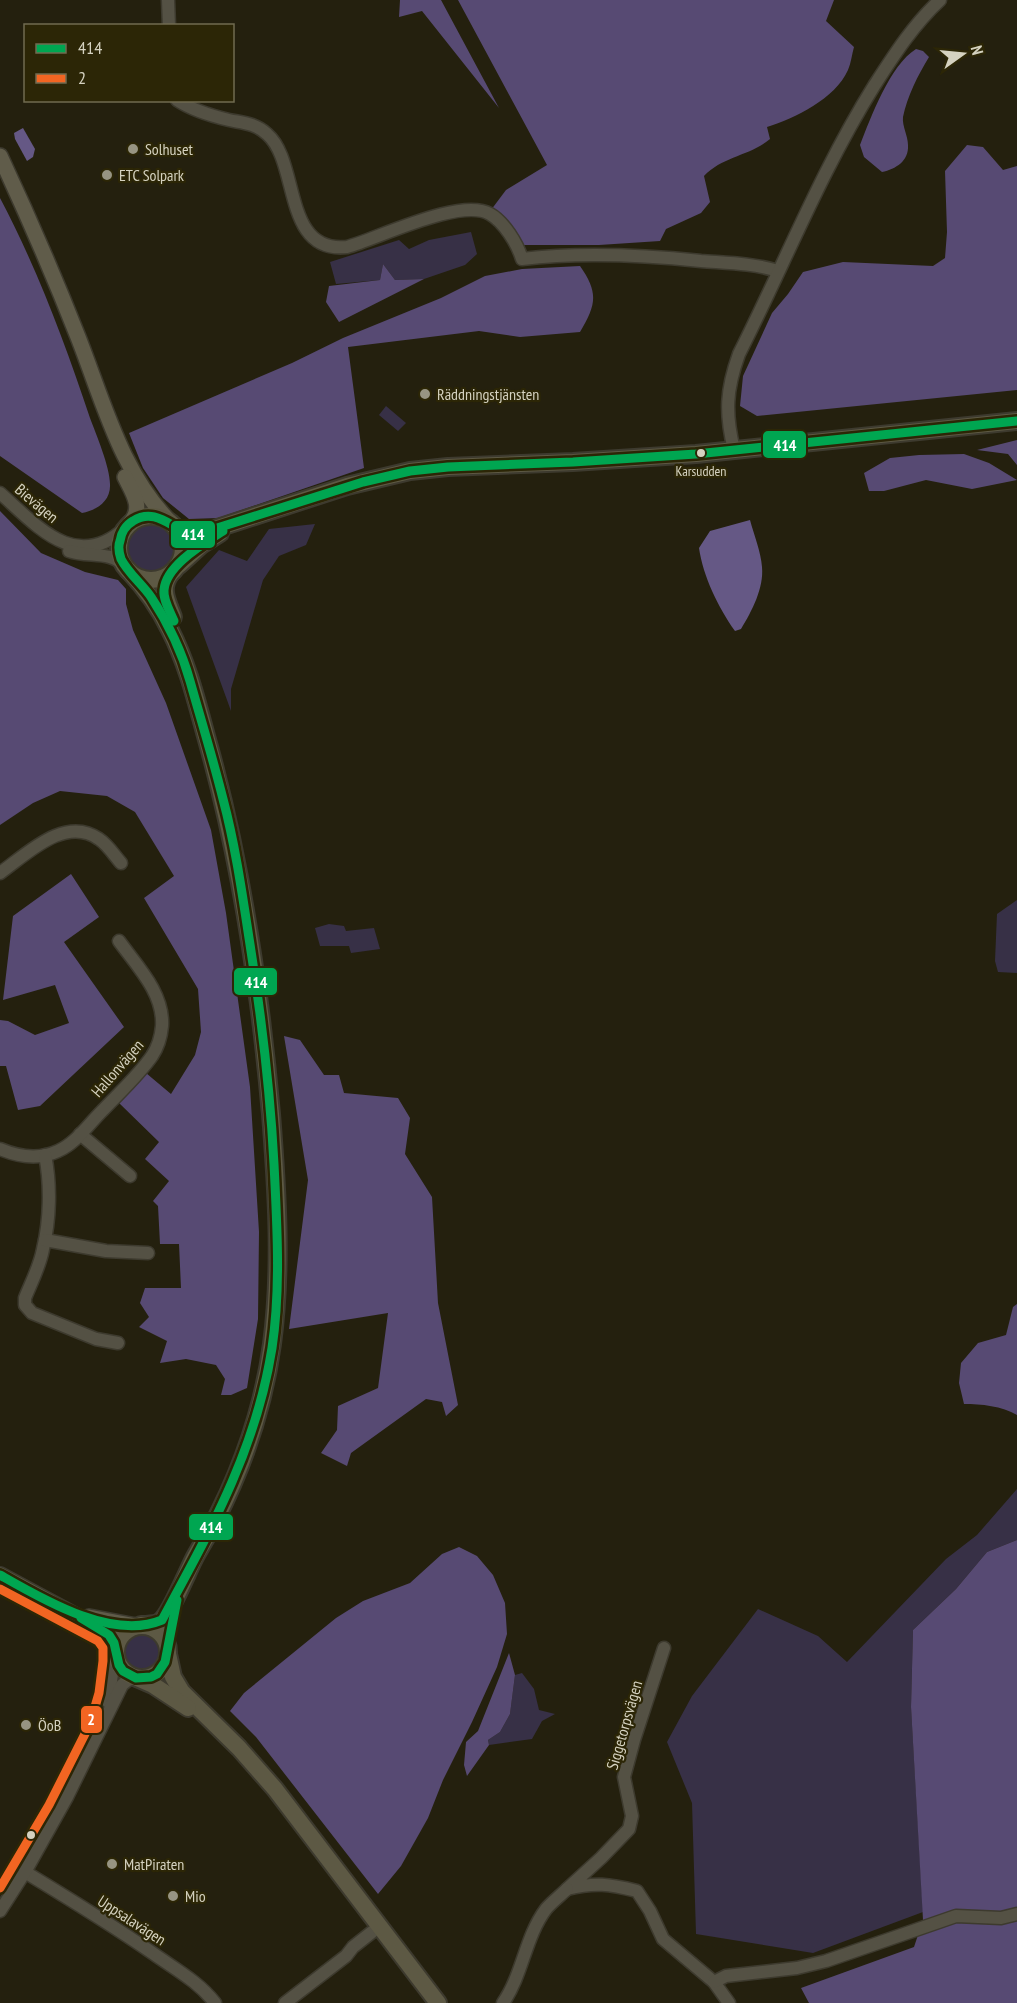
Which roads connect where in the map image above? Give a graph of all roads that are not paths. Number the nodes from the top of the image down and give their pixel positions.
1 (168, 0) edge
2 (940, 0) edge
3 (169, 24) edge
4 (182, 102) edge
5 (0, 156) edge
6 (0, 172) edge
7 (778, 271) junction
8 (1017, 421) edge
9 (734, 450) junction
10 (0, 493) edge
11 (241, 520) junction
12 (173, 525) junction
13 (128, 526) junction
14 (52, 538) junction
15 (126, 568) junction
16 (173, 571) junction
17 (187, 670) junction
18 (121, 863) dead end
19 (0, 873) edge
20 (119, 941) dead end
21 (80, 1134) junction
22 (0, 1149) edge
23 (45, 1155) junction
24 (130, 1176) dead end
25 (45, 1240) junction
26 (148, 1253) dead end
27 (118, 1343) dead end
28 (0, 1575) edge
29 (178, 1591) junction
30 (78, 1616) junction
31 (139, 1626) junction
32 (664, 1648) dead end
33 (115, 1650) junction
34 (168, 1650) junction
35 (136, 1678) junction
36 (104, 1721) junction
37 (25, 1872) junction
38 (567, 1889) junction
39 (0, 1911) edge
40 (1017, 1914) edge
41 (376, 1929) junction
42 (714, 1982) junction
43 (215, 2003) edge
44 (285, 2003) edge
45 (426, 2003) edge
46 (438, 2003) edge
47 (503, 2003) edge
48 (729, 2003) edge

1 - 3 street
2 - 7 street
4 - 7 street
5 - 12 main road
6 - 13 main road
7 - 9 street
8 - 9 highway
9 - 11 highway
10 - 14 street, Bievägen
11 - 12 highway
11 - 16 highway
12 - 13 highway
12 - 16 highway
13 - 14 street, Bievägen
13 - 15 highway
14 - 15 street, Bievägen
15 - 16 highway
15 - 17 highway
16 - 17 highway
17 - 29 highway
18 - 19 street
20 - 21 street, Hallonvägen
21 - 23 street, Hallonvägen
21 - 24 street
22 - 23 street
23 - 25 street
25 - 26 street
25 - 27 street
28 - 30 main road
29 - 31 highway
29 - 34 highway
30 - 31 main road
30 - 33 main road
31 - 33 highway
31 - 34 highway
32 - 38 street, Siggetorpsvägen
33 - 35 highway
33 - 36 street
34 - 35 highway
34 - 41 highway
35 - 36 street
35 - 41 highway
36 - 37 street
37 - 39 street
37 - 43 street, Uppsalavägen
38 - 42 street
38 - 47 street
40 - 42 street
41 - 44 street
41 - 45 highway
41 - 46 highway
42 - 48 street

